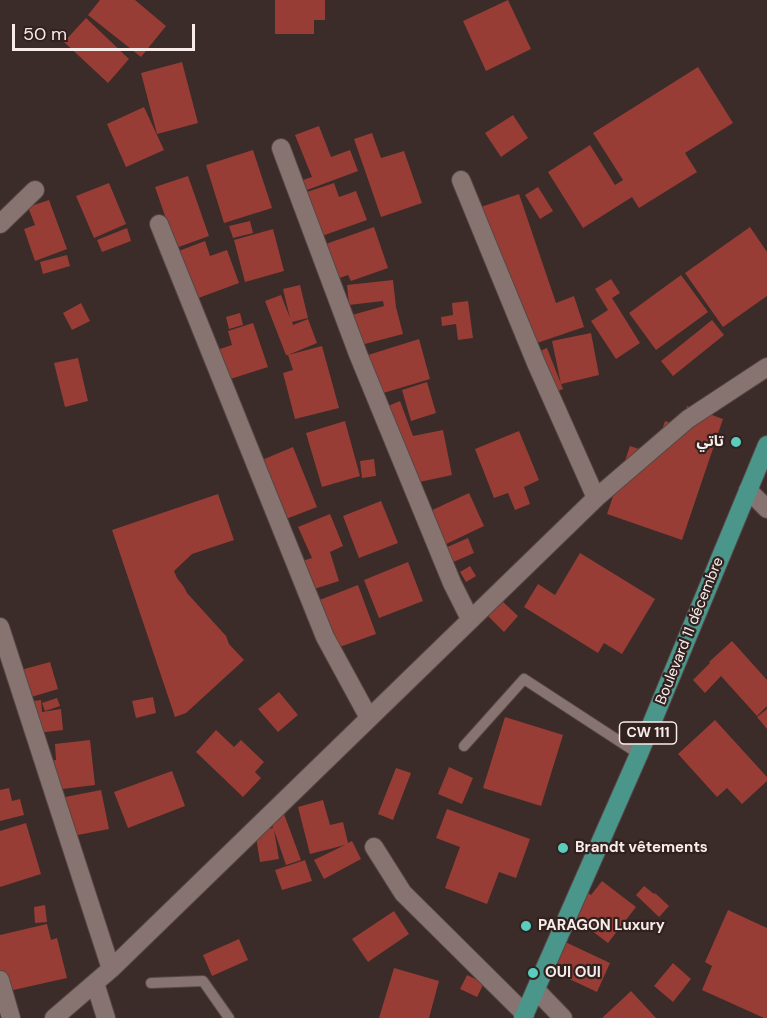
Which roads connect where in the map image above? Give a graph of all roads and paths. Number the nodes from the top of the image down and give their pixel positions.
1 (281, 148) dead end
2 (461, 180) dead end
3 (35, 190) dead end
4 (0, 224) edge
5 (159, 224) dead end
6 (767, 367) edge
7 (767, 445) edge
8 (748, 490) junction
9 (596, 498) junction
10 (767, 509) edge
11 (470, 619) junction
12 (0, 627) edge
13 (369, 718) junction
14 (464, 746) dead end
15 (639, 753) junction
16 (374, 847) dead end
17 (111, 969) junction
18 (0, 980) edge
19 (95, 982) junction
20 (151, 983) dead end
21 (536, 990) junction
22 (524, 1016) edge
23 (11, 1018) edge
24 (54, 1018) edge
25 (106, 1018) edge
26 (229, 1018) edge
27 (563, 1018) edge

1 - 11 street
2 - 9 street
3 - 4 street
5 - 13 street
6 - 9 street
7 - 8 main road, Boulevard 11 décembre / CW 111
8 - 10 street
8 - 15 main road, Boulevard 11 décembre / CW 111
9 - 11 street
11 - 13 street
12 - 17 street
13 - 17 street
14 - 15 lane
15 - 21 main road, Boulevard 11 décembre / CW 111
16 - 22 street, Boulevard 11 décembre
17 - 19 street
18 - 23 street
19 - 24 street
19 - 25 street
20 - 26 lane
21 - 22 main road, Boulevard 11 décembre / CW 111
21 - 27 street

